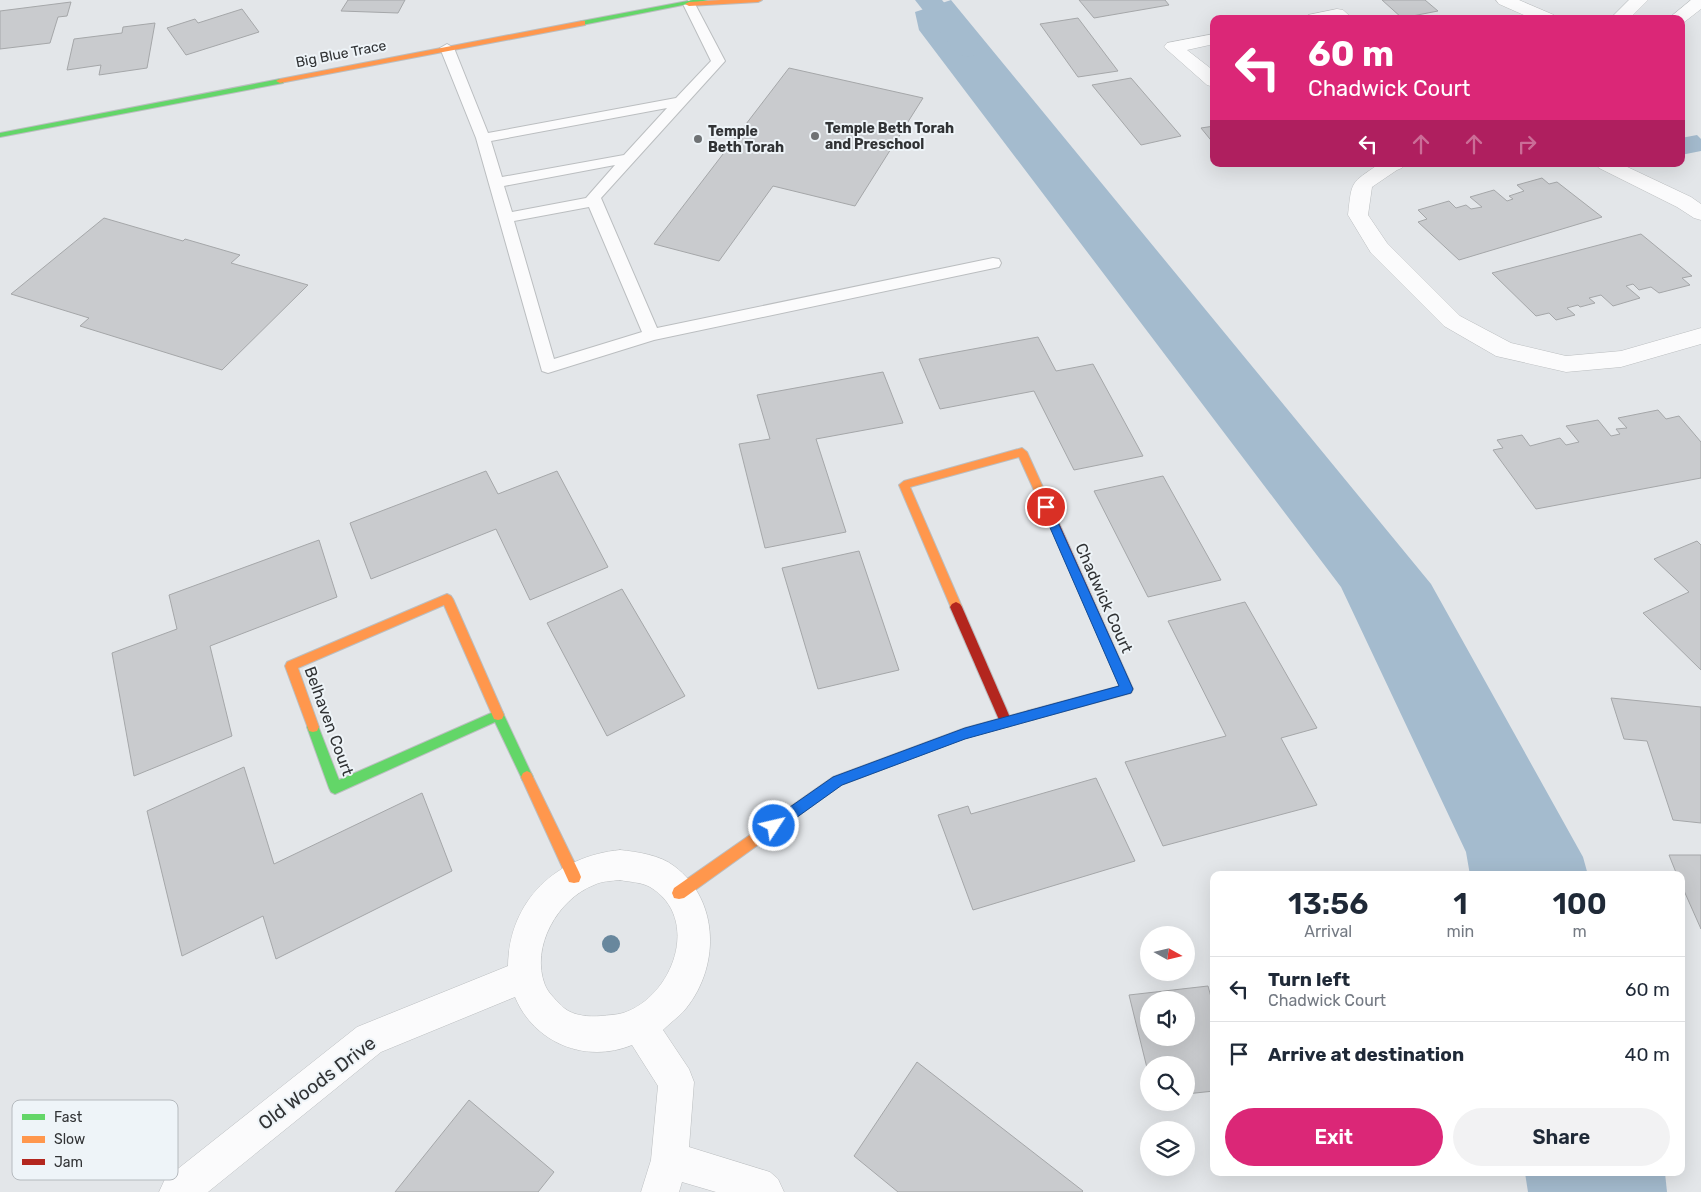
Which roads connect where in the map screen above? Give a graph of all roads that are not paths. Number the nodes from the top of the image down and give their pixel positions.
1 (758, 0) edge
2 (1504, 0) edge
3 (1639, 0) edge
4 (693, 1) edge
5 (1701, 1) edge
6 (1539, 15) edge
7 (1623, 15) edge
8 (1682, 15) edge
9 (1210, 40) edge
10 (447, 48) junction
11 (1210, 78) edge
12 (681, 101) junction
13 (0, 135) edge
14 (483, 138) junction
15 (630, 158) junction
16 (1387, 167) edge
17 (1612, 167) edge
18 (496, 183) junction
19 (594, 202) junction
20 (1701, 212) edge
21 (506, 218) junction
22 (992, 263) dead end
23 (652, 335) junction
24 (1701, 336) edge
25 (498, 715) junction
26 (1006, 722) junction
27 (574, 877) junction
28 (679, 893) junction
29 (525, 976) junction
30 (640, 1026) junction
31 (665, 1176) edge
32 (178, 1192) edge
33 (765, 1192) edge

1 - 4 street, Big Blue Trace
2 - 6 street
3 - 7 street
4 - 10 street, Big Blue Trace
4 - 12 lane
5 - 8 street
9 - 11 street
10 - 13 street, Big Blue Trace
10 - 14 lane
12 - 14 lane
12 - 15 lane
14 - 18 lane
15 - 18 lane
15 - 19 lane
16 - 24 street
17 - 20 street
18 - 21 lane
19 - 21 lane
19 - 23 lane
21 - 23 lane
22 - 23 lane
25 - 25 street, Belhaven Court
25 - 27 street, Belhaven Court
26 - 26 street, Chadwick Court
26 - 28 street, Chadwick Court
27 - 28 street
27 - 29 street
28 - 30 street
29 - 30 street
29 - 32 street, Old Woods Drive
30 - 31 street
31 - 33 street

